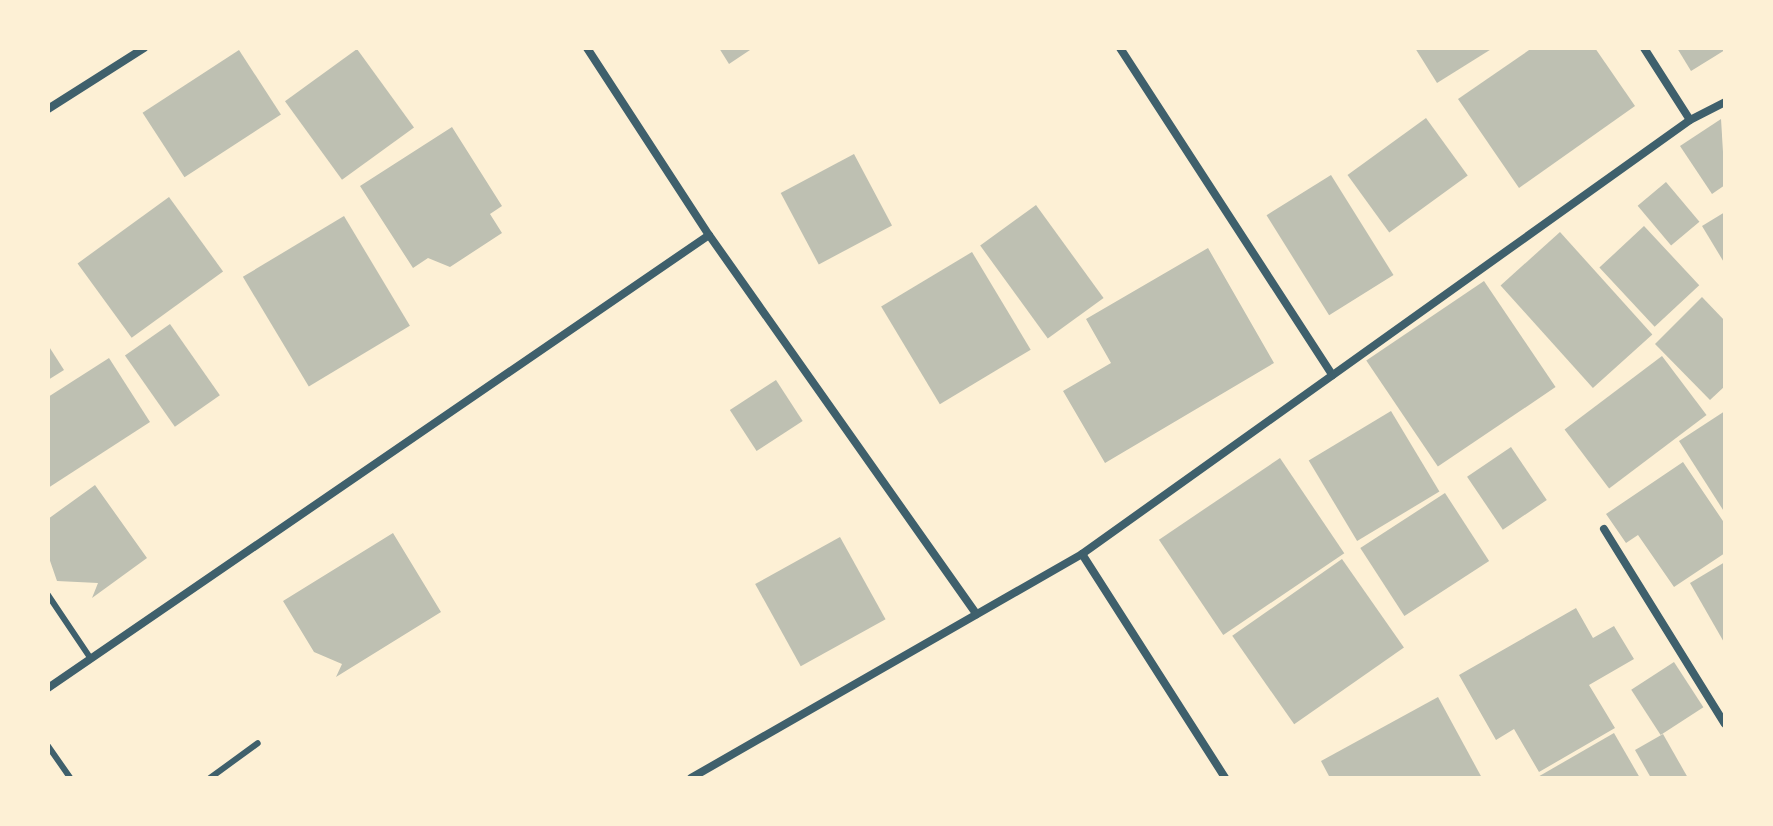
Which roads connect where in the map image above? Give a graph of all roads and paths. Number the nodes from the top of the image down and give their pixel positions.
1 (144, 48) edge
2 (587, 48) edge
3 (1120, 48) edge
4 (1644, 48) edge
5 (1725, 102) edge
6 (48, 109) edge
7 (1690, 120) junction
8 (709, 235) junction
9 (1332, 375) junction
10 (1604, 529) dead end
11 (1082, 554) junction
12 (48, 595) edge
13 (976, 614) junction
14 (91, 659) junction
15 (48, 688) edge
16 (1725, 724) edge
17 (258, 743) dead end
18 (48, 746) edge
19 (70, 778) edge
20 (210, 778) edge
21 (691, 778) edge
22 (1225, 778) edge

1 - 6 street
2 - 8 street
3 - 9 street
4 - 7 street
5 - 7 street
7 - 9 street
8 - 13 street
8 - 14 street
9 - 11 street
10 - 16 street
11 - 13 street
11 - 22 street
12 - 14 lane
13 - 21 street
14 - 15 street
17 - 20 lane
18 - 19 lane

